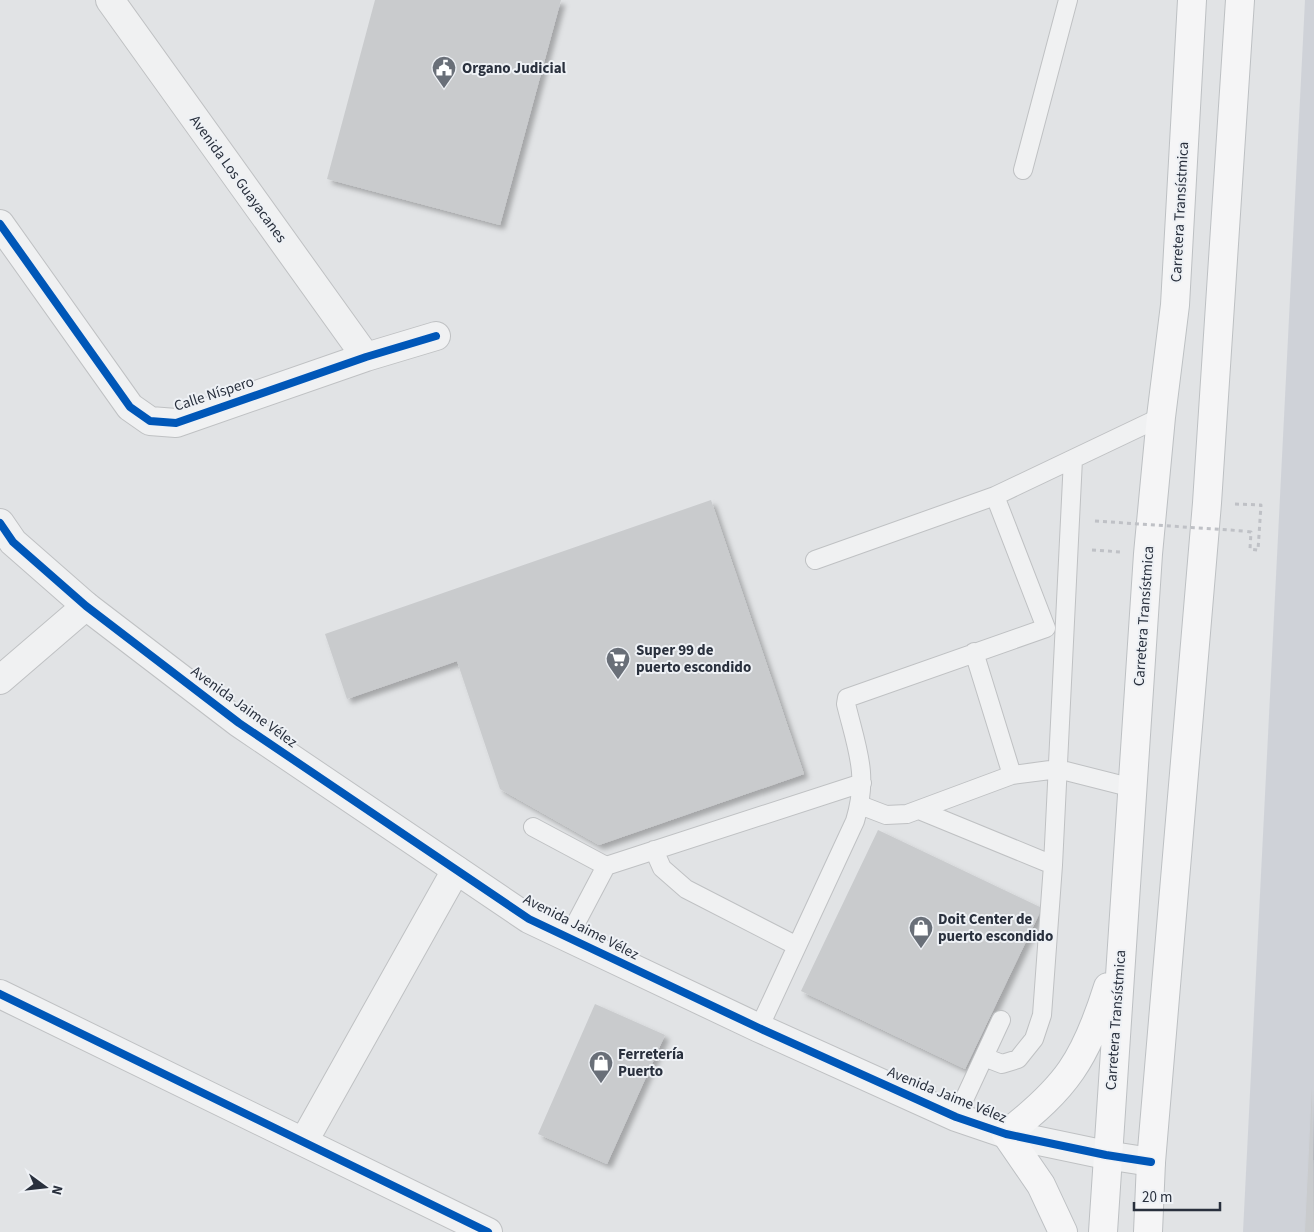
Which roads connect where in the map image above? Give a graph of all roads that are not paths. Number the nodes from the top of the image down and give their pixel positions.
1 (110, 0) edge
2 (1068, 0) edge
3 (1192, 0) edge
4 (1240, 0) edge
5 (1022, 170) dead end
6 (0, 224) edge
7 (436, 336) dead end
8 (366, 357) junction
9 (1161, 417) junction
10 (1073, 459) junction
11 (995, 496) junction
12 (0, 523) edge
13 (816, 560) dead end
14 (86, 606) junction
15 (1066, 624) junction
16 (1046, 628) junction
17 (974, 652) junction
18 (0, 680) edge
19 (1058, 769) junction
20 (1012, 775) junction
21 (862, 783) junction
22 (1133, 788) junction
23 (860, 805) junction
24 (919, 810) junction
25 (533, 827) dead end
26 (654, 850) junction
27 (1053, 865) junction
28 (606, 866) junction
29 (456, 870) junction
30 (568, 938) junction
31 (797, 946) junction
32 (1121, 948) junction
33 (0, 994) edge
34 (1001, 1020) dead end
35 (759, 1028) junction
36 (984, 1057) junction
37 (956, 1116) junction
38 (1006, 1134) junction
39 (304, 1141) junction
40 (1106, 1155) junction
41 (1151, 1162) junction
42 (488, 1232) edge
43 (1063, 1232) edge
44 (1103, 1232) edge
45 (1148, 1232) edge

1 - 8 street, Avenida Los Guayacanes
2 - 5 lane
3 - 9 main road, Carretera Transístmica
4 - 41 main road
6 - 8 street, Calle Níspero
7 - 8 street, Calle Níspero
9 - 10 lane
9 - 22 main road, Carretera Transístmica
10 - 11 lane
10 - 15 lane
11 - 13 lane
11 - 16 lane
12 - 14 street, Avenida Jaime Vélez
14 - 18 street
14 - 29 street, Avenida Jaime Vélez
15 - 16 lane
15 - 19 lane
16 - 17 lane
17 - 20 lane
17 - 21 lane
19 - 20 lane
19 - 22 lane
19 - 27 lane
20 - 24 lane
21 - 23 lane
21 - 26 lane
22 - 32 main road, Carretera Transístmica
23 - 24 lane
23 - 31 lane
24 - 27 lane
25 - 28 lane
26 - 28 lane
26 - 31 lane
27 - 36 lane
28 - 30 lane
29 - 30 street, Avenida Jaime Vélez
29 - 39 street
30 - 35 street, Avenida Jaime Vélez
31 - 35 lane
32 - 38 main road
32 - 40 main road, Carretera Transístmica
33 - 39 street
34 - 36 lane
35 - 37 street, Avenida Jaime Vélez
36 - 37 lane
37 - 38 street, Avenida Jaime Vélez
38 - 40 street, Avenida Jaime Vélez
38 - 43 main road
39 - 42 street
40 - 41 street, Avenida Jaime Vélez
40 - 44 main road, Carretera Transístmica
41 - 45 main road

